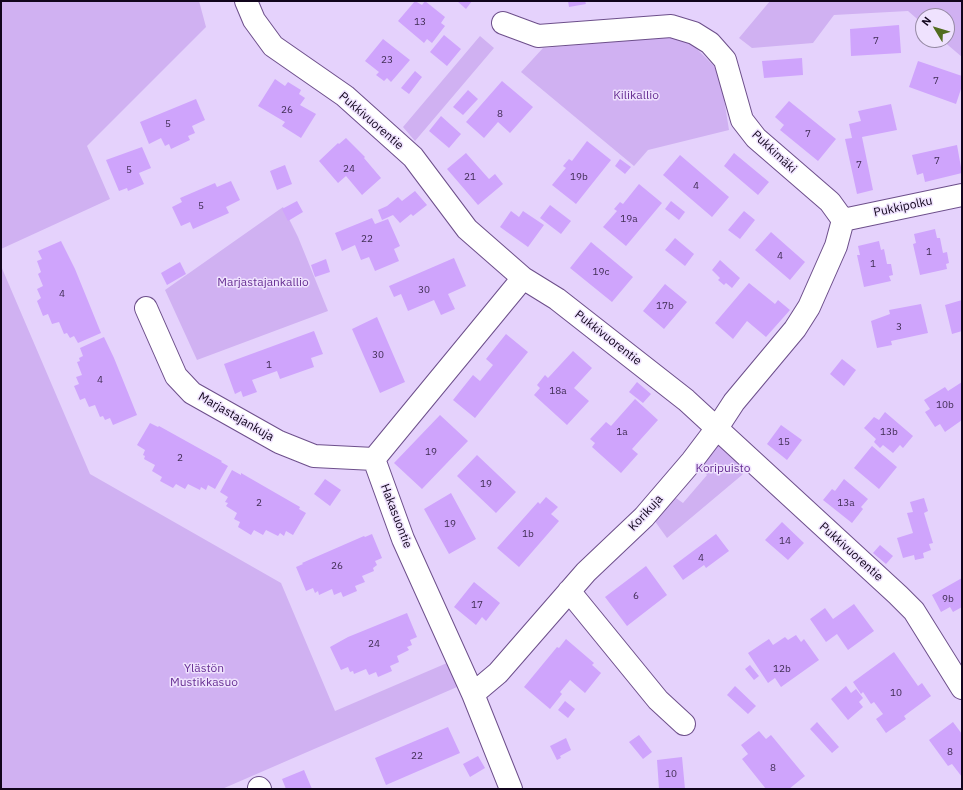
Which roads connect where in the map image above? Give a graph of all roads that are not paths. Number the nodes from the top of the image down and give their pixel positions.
1 (246, 1) edge
2 (503, 23) dead end
3 (962, 195) edge
4 (843, 220) junction
5 (523, 278) junction
6 (146, 308) dead end
7 (717, 428) junction
8 (374, 459) junction
9 (569, 591) junction
10 (962, 688) edge
11 (473, 694) junction
12 (684, 724) dead end
13 (511, 789) edge

1 - 5 street, Pukkivuorentie
2 - 4 street, Pukkimäki
3 - 4 street, Pukkipolku
4 - 7 street
5 - 7 street, Pukkivuorentie
5 - 8 street
6 - 8 street, Marjastajankuja
7 - 9 street, Korikuja
7 - 10 street, Pukkivuorentie
8 - 11 street, Hakasuontie
9 - 11 street, Korikuja
9 - 12 street
11 - 13 street, Hakasuontie

